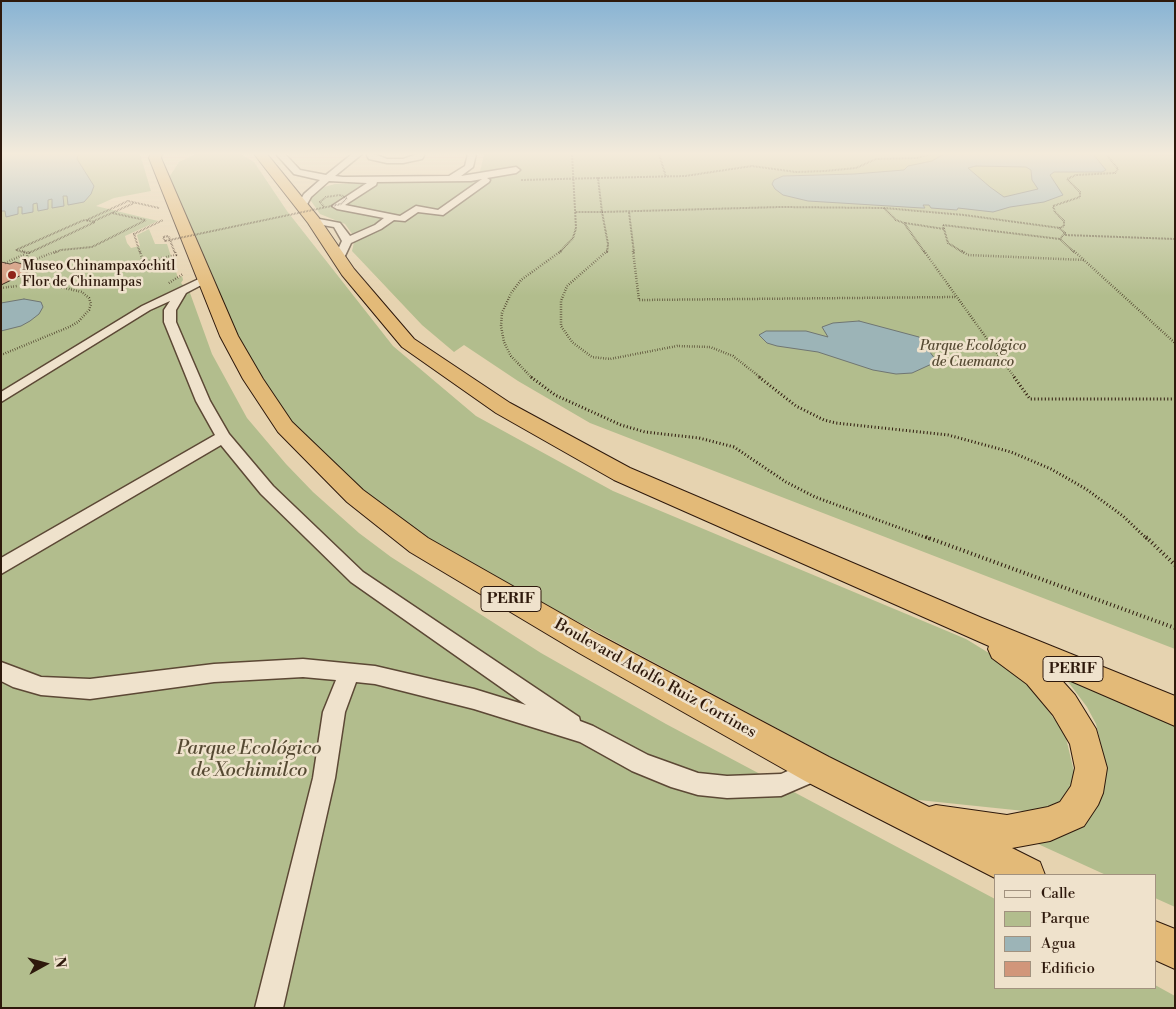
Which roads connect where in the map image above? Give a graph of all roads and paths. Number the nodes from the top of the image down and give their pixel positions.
1 (128, 201) edge
2 (128, 201) edge
3 (174, 201) edge
4 (305, 201) edge
5 (309, 201) edge
6 (345, 201) edge
7 (345, 201) edge
8 (457, 201) edge
9 (573, 201) edge
10 (601, 201) edge
11 (1068, 201) edge
12 (135, 203) junction
13 (159, 208) dead end
14 (884, 208) junction
15 (315, 209) edge
16 (315, 209) edge
17 (106, 211) junction
18 (314, 211) junction
19 (574, 212) junction
20 (602, 212) junction
21 (629, 212) junction
22 (112, 213) junction
23 (392, 217) junction
24 (86, 220) junction
25 (163, 220) dead end
26 (93, 222) junction
27 (904, 223) junction
28 (1059, 228) junction
29 (944, 229) junction
30 (1065, 234) junction
31 (1060, 239) junction
32 (1175, 239) edge
33 (343, 250) junction
34 (27, 253) junction
35 (1, 260) edge
36 (1085, 260) junction
37 (30, 280) dead end
38 (205, 280) junction
39 (17, 286) dead end
40 (1, 288) edge
41 (180, 293) junction
42 (956, 297) junction
43 (1175, 343) edge
44 (1, 354) edge
45 (1, 398) edge
46 (1175, 399) edge
47 (223, 437) junction
48 (1175, 565) edge
49 (1, 567) edge
50 (972, 626) junction
51 (1175, 628) edge
52 (1, 670) edge
53 (350, 672) junction
54 (1175, 711) edge
55 (585, 734) junction
56 (817, 768) junction
57 (917, 819) junction
58 (1025, 874) edge
59 (1156, 940) edge
60 (1175, 950) edge
61 (269, 1008) edge

1 - 12 path
2 - 17 path
3 - 38 highway, Boulevard Adolfo Ruiz Cortines / PERIF
4 - 18 highway, PERIF
5 - 18 street
6 - 16 path, bridge
7 - 23 street
8 - 23 street
9 - 19 path
10 - 20 path
11 - 28 path
12 - 13 path
12 - 22 path
14 - 21 path
14 - 27 path
14 - 28 path
15 - 25 path, bridge
17 - 22 path
17 - 24 path
18 - 33 highway, PERIF
19 - 20 path
19 - 51 path
20 - 21 path
20 - 48 path
21 - 42 path
22 - 26 path
22 - 34 path
23 - 33 street
24 - 26 path
24 - 34 path
26 - 34 path
27 - 29 path
27 - 42 path
28 - 30 path
29 - 31 path
29 - 36 path
30 - 31 path
30 - 32 path
31 - 36 path
33 - 50 highway, PERIF
34 - 35 path
36 - 43 path
37 - 44 path
38 - 41 street
38 - 56 highway, Boulevard Adolfo Ruiz Cortines / PERIF
39 - 40 path
41 - 45 street
41 - 47 street
42 - 46 path
47 - 49 street
47 - 55 street
50 - 54 highway, PERIF
50 - 57 highway
52 - 53 street
53 - 55 street
53 - 61 street
55 - 56 street
56 - 57 highway, Boulevard Adolfo Ruiz Cortines / PERIF
57 - 58 highway, Boulevard Adolfo Ruiz Cortines / PERIF
59 - 60 highway

